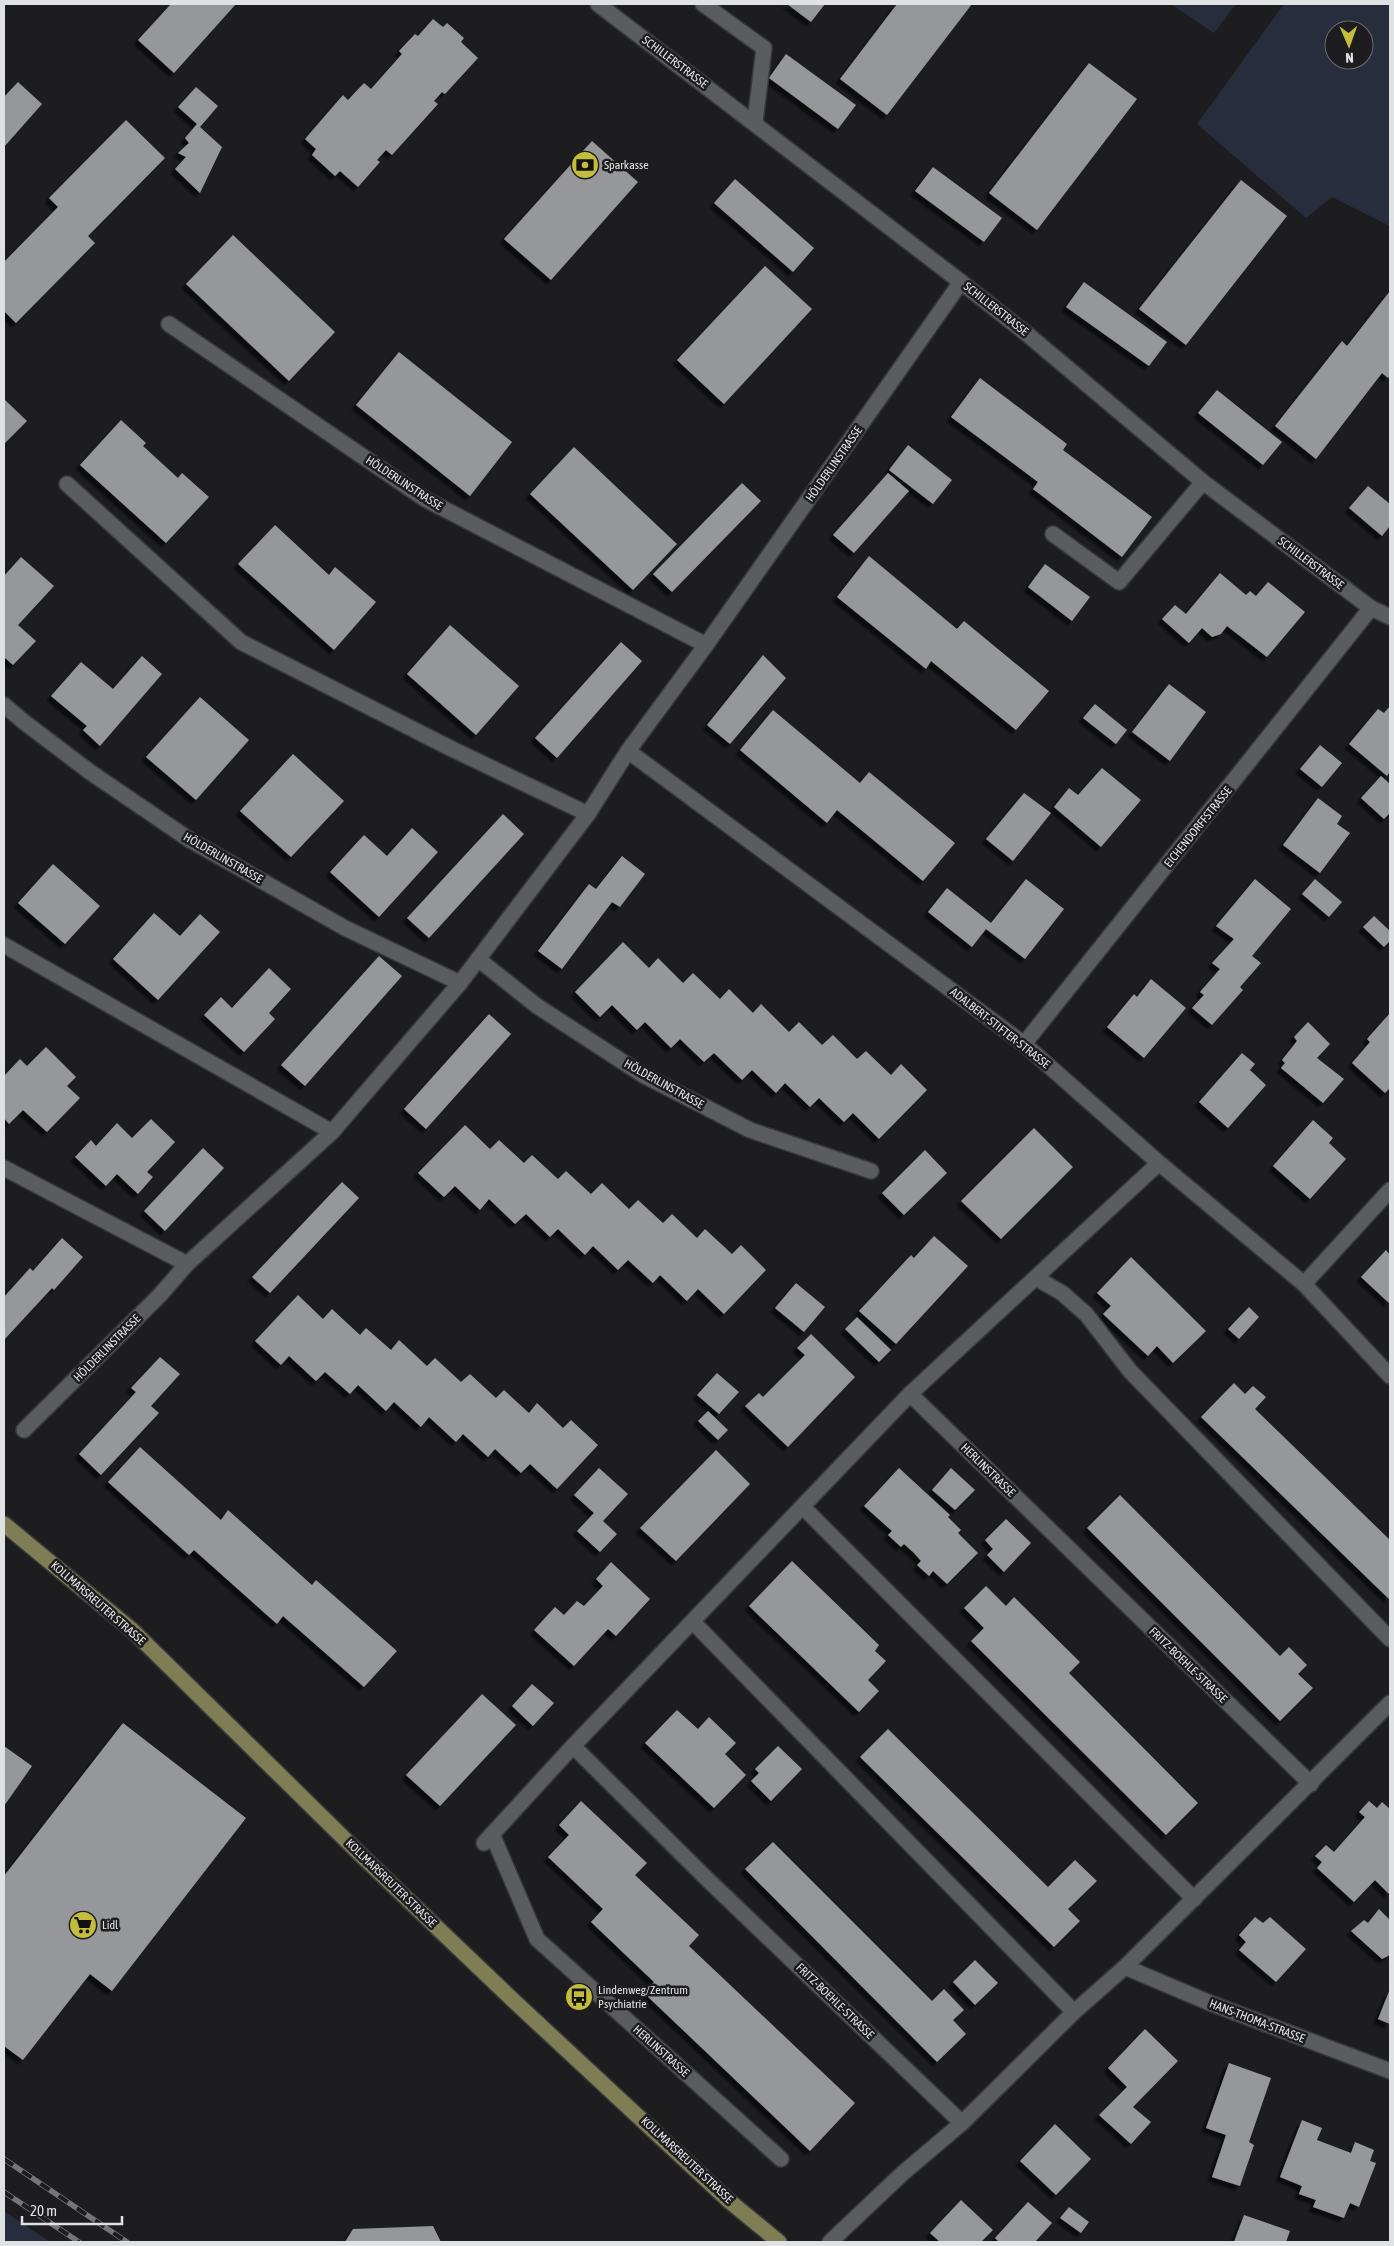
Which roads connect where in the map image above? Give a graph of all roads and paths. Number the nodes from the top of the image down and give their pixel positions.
1 (598, 4) edge
2 (703, 4) edge
3 (755, 122) junction
4 (961, 282) junction
5 (169, 324) dead end
6 (1202, 482) junction
7 (67, 484) dead end
8 (1053, 534) dead end
9 (1371, 608) junction
10 (1390, 618) edge
11 (706, 646) junction
12 (4, 705) edge
13 (628, 751) junction
14 (588, 814) junction
15 (4, 945) edge
16 (478, 959) junction
17 (460, 982) junction
18 (1024, 1044) junction
19 (332, 1132) junction
20 (1159, 1164) junction
21 (4, 1168) edge
22 (871, 1171) dead end
23 (1390, 1190) edge
24 (188, 1264) junction
25 (1036, 1278) junction
26 (1304, 1284) junction
27 (1390, 1376) edge
28 (910, 1394) junction
29 (24, 1430) dead end
30 (803, 1507) junction
31 (4, 1524) edge
32 (1066, 1546) joint
33 (693, 1622) junction
34 (1390, 1639) edge
35 (1390, 1703) edge
36 (573, 1746) junction
37 (1311, 1784) junction
38 (1194, 1898) junction
39 (1125, 1968) junction
40 (1074, 2012) junction
41 (1390, 2071) edge
42 (962, 2122) junction
43 (781, 2158) dead end
44 (779, 2242) edge
45 (830, 2242) edge

1 - 3 street, SCHILLERSTRASSE
2 - 3 street
3 - 4 street, SCHILLERSTRASSE
4 - 6 street, SCHILLERSTRASSE
4 - 11 street, HÖLDERLINSTRASSE
5 - 11 street, HÖLDERLINSTRASSE
6 - 8 street
6 - 9 street, SCHILLERSTRASSE
7 - 14 street
9 - 10 street, SCHILLERSTRASSE
9 - 18 street, EICHENDORFFSTRASSE
11 - 13 street, HÖLDERLINSTRASSE
12 - 17 street, HÖLDERLINSTRASSE
13 - 14 street, HÖLDERLINSTRASSE
13 - 18 street, ADALBERT-STIFTER-STRASSE
14 - 16 street, HÖLDERLINSTRASSE
15 - 19 street
16 - 17 street, HÖLDERLINSTRASSE
16 - 22 street, HÖLDERLINSTRASSE
17 - 19 street, HÖLDERLINSTRASSE
18 - 20 street, ADALBERT-STIFTER-STRASSE
19 - 24 street, HÖLDERLINSTRASSE
20 - 25 street, HERLINSTRASSE
20 - 26 street, ADALBERT-STIFTER-STRASSE
21 - 24 street
23 - 26 street
24 - 29 street, HÖLDERLINSTRASSE
25 - 28 street, HERLINSTRASSE
25 - 34 street
26 - 27 street, ADALBERT-STIFTER-STRASSE
28 - 30 street, HERLINSTRASSE
28 - 32 street, HERLINSTRASSE
30 - 33 street, HERLINSTRASSE
30 - 38 street
31 - 44 main road, KOLLMARSREUTER STRASSE
32 - 37 street, FRITZ-BOEHLE-STRASSE
33 - 36 street, HERLINSTRASSE
33 - 40 street
35 - 37 street
36 - 42 street, FRITZ-BOEHLE-STRASSE
36 - 43 street, HERLINSTRASSE
37 - 38 street
38 - 39 street
39 - 40 street
39 - 41 street, HANS-THOMA-STRASSE
40 - 42 street
42 - 45 street

